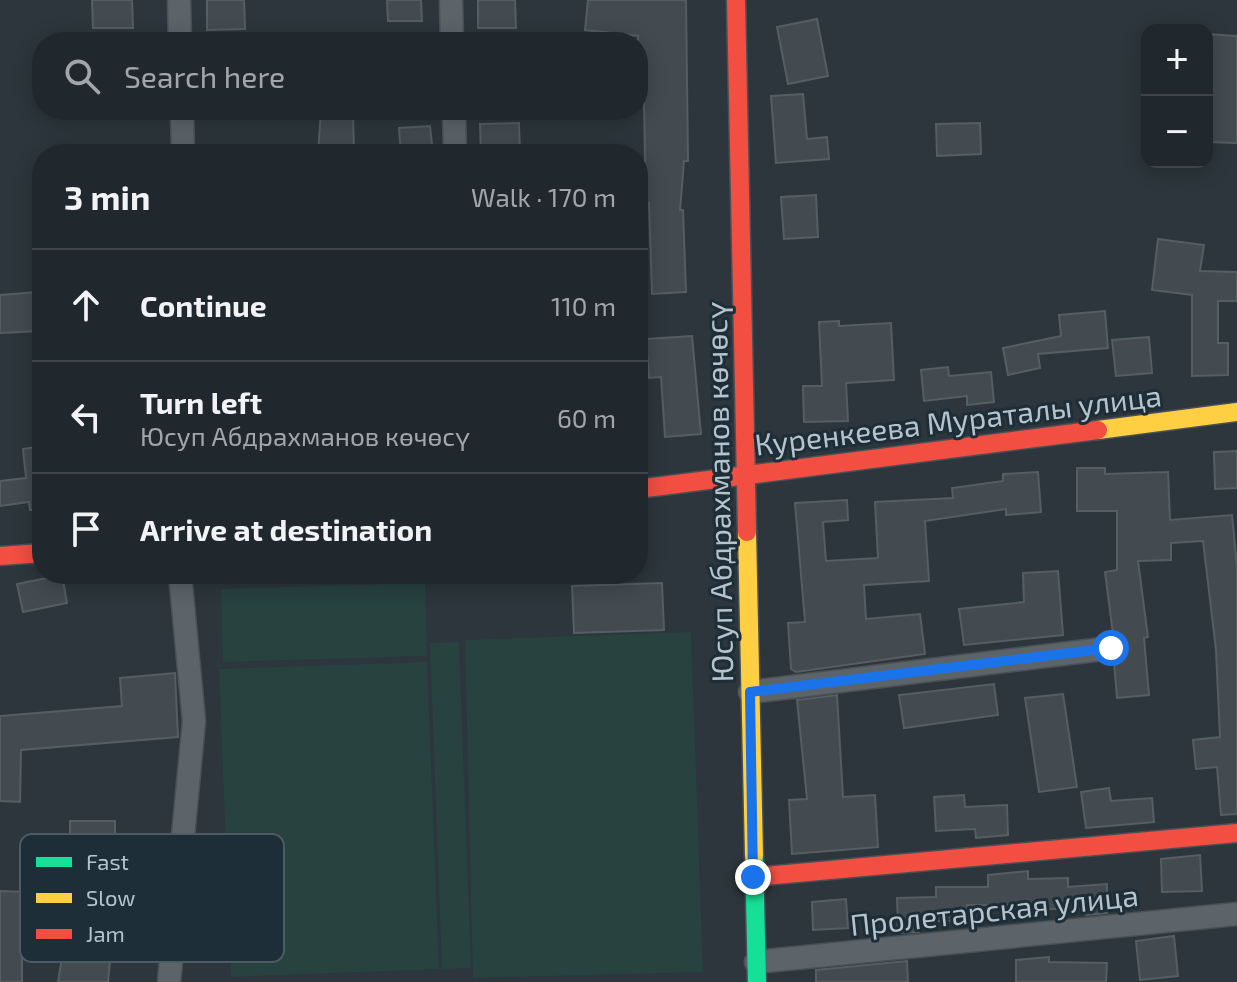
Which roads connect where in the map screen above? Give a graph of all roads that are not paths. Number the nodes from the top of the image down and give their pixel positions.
1 (179, 0) edge
2 (451, 0) edge
3 (736, 0) edge
4 (180, 32) edge
5 (452, 32) edge
6 (182, 120) edge
7 (454, 120) edge
8 (183, 144) edge
9 (455, 144) edge
10 (1237, 412) edge
11 (745, 475) junction
12 (648, 488) edge
13 (32, 554) edge
14 (0, 556) edge
15 (181, 584) edge
16 (1111, 648) dead end
17 (750, 692) junction
18 (1237, 833) edge
19 (183, 834) edge
20 (753, 877) junction
21 (1237, 914) edge
22 (171, 962) edge
23 (756, 972) edge
24 (169, 982) edge

1 - 4 street
2 - 5 street
3 - 11 street, Юсуп Абдрахманов көчөсү
6 - 8 street
7 - 9 street
10 - 11 street, Куренкеева Мураталы улица
11 - 12 street, Куренкеева Мураталы улица
11 - 17 street, Юсуп Абдрахманов көчөсү
13 - 14 street
15 - 19 street
16 - 17 street
17 - 20 street, Юсуп Абдрахманов көчөсү
18 - 20 street
20 - 23 street, Юсуп Абдрахманов көчөсү
21 - 23 street, Пролетарская улица
22 - 24 street

